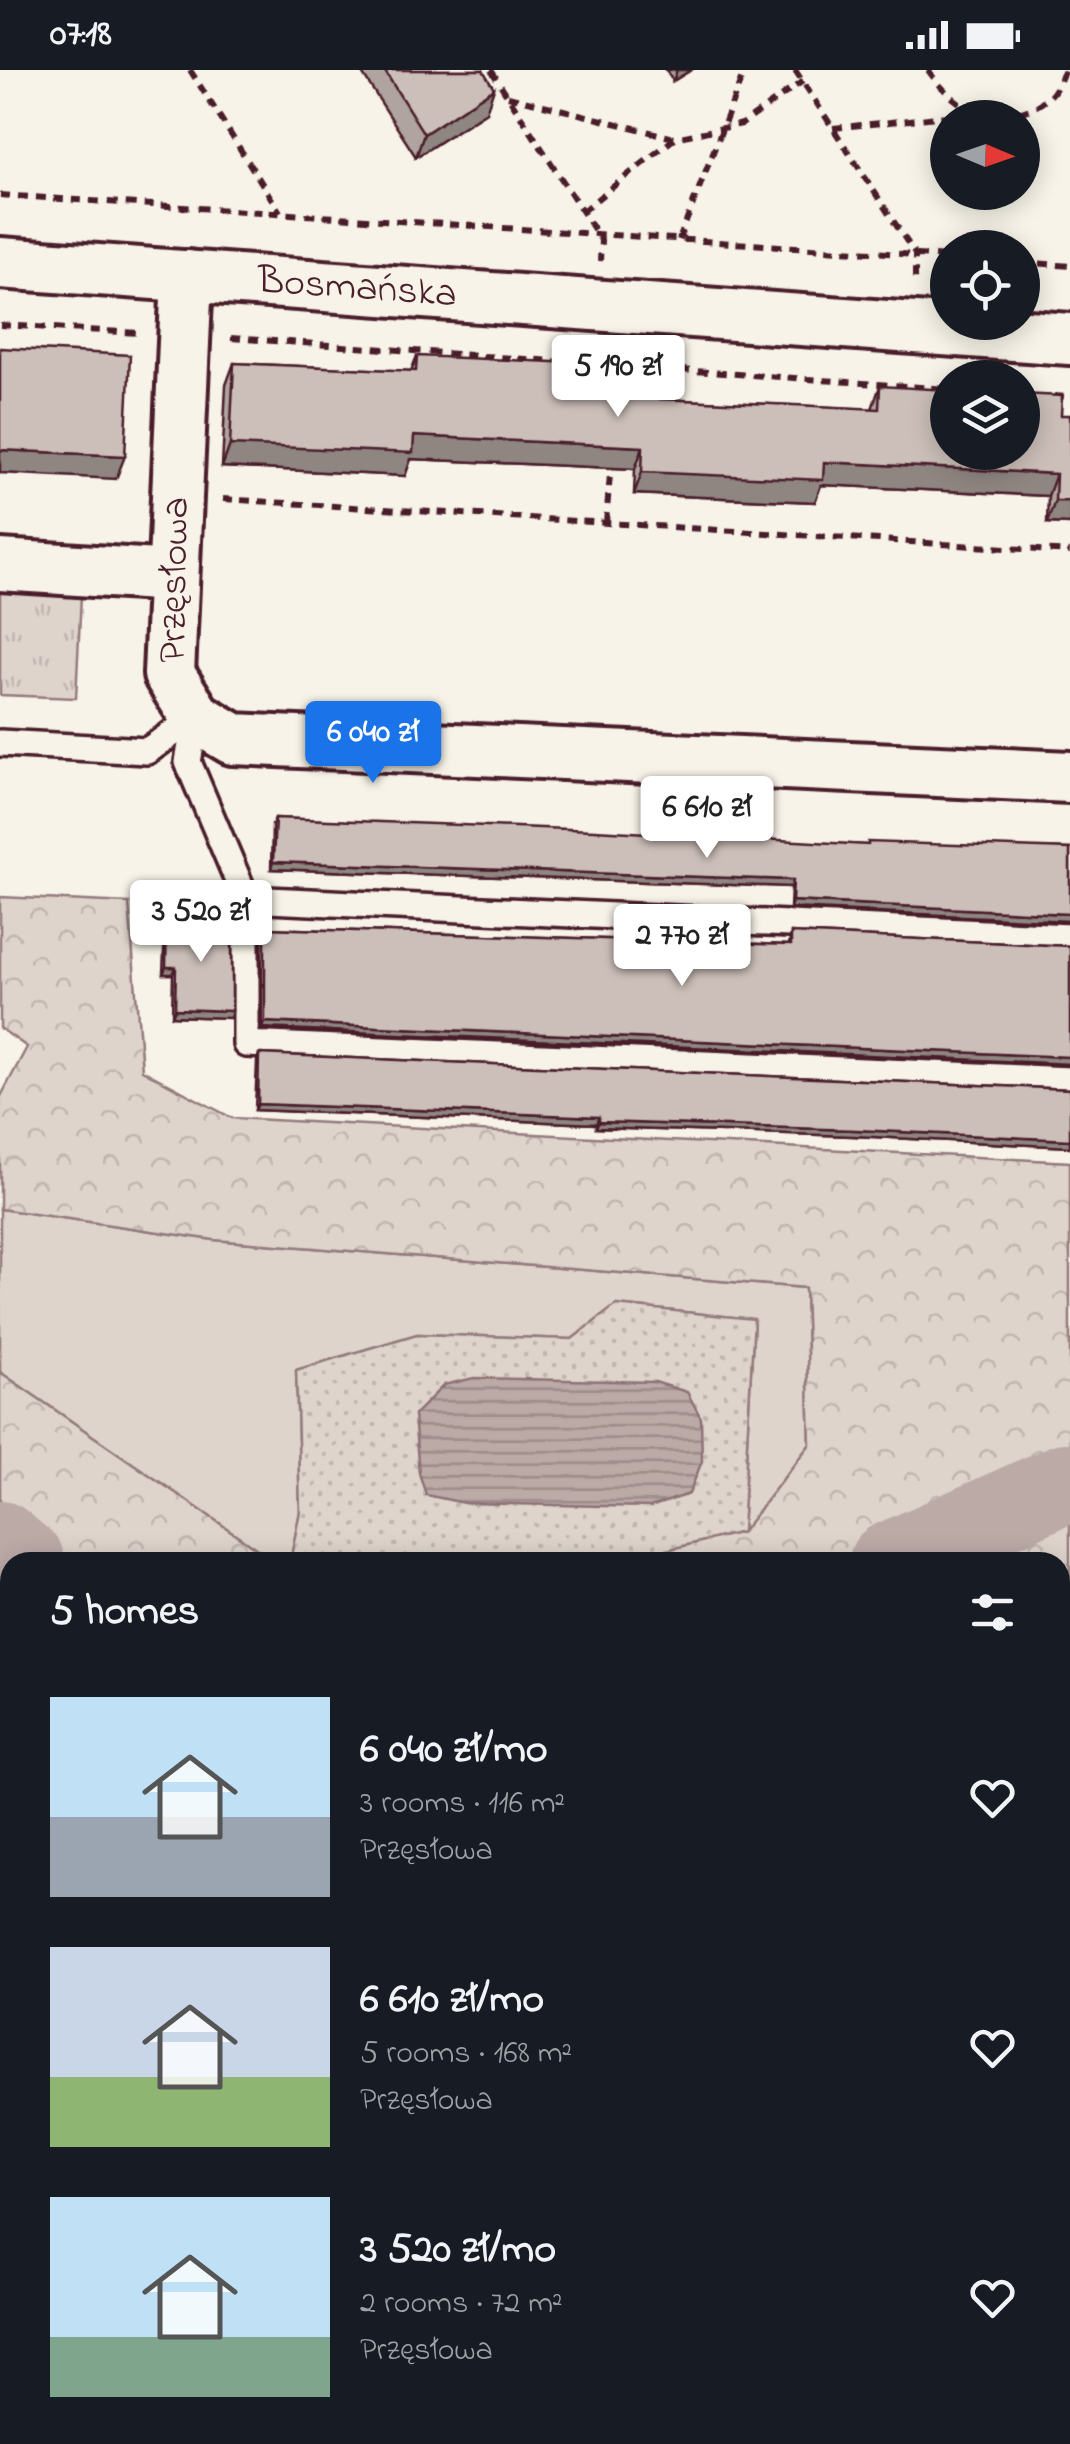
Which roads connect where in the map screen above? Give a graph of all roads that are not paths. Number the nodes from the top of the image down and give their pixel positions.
1 (0, 263) edge
2 (187, 276) junction
3 (1070, 339) edge
4 (0, 565) edge
5 (172, 576) junction
6 (196, 717) junction
7 (0, 743) edge
8 (1070, 777) edge
9 (246, 899) junction
10 (1070, 937) edge
11 (1070, 1080) edge

1 - 2 street, Bosmańska
2 - 3 street, Bosmańska
2 - 5 street, Przęsłowa
4 - 5 street
5 - 6 street, Przęsłowa
6 - 7 lane
6 - 8 street, Przęsłowa
6 - 9 lane
9 - 10 lane
9 - 11 lane

